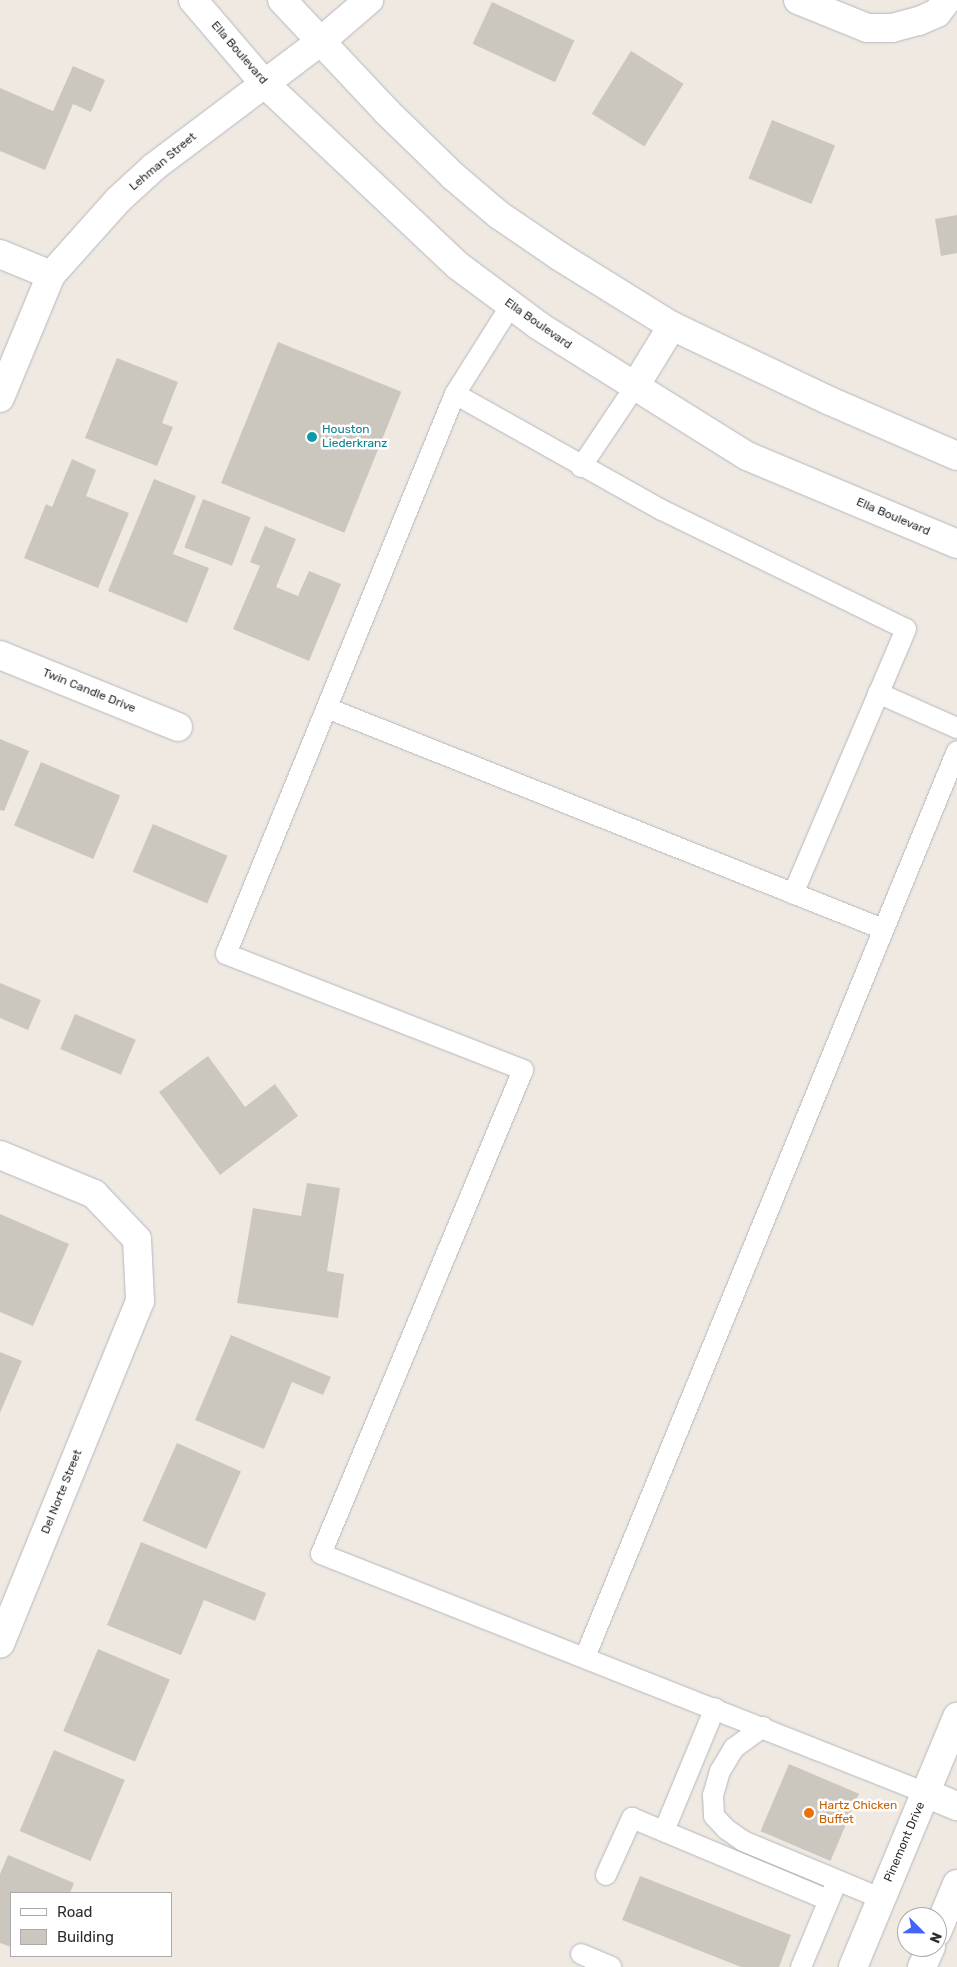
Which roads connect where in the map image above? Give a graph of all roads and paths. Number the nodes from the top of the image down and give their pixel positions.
1 (193, 0) edge
2 (282, 0) edge
3 (369, 0) edge
4 (798, 0) edge
5 (947, 0) edge
6 (320, 42) junction
7 (264, 83) junction
8 (0, 254) edge
9 (52, 275) junction
10 (511, 305) junction
11 (672, 326) junction
12 (634, 388) junction
13 (455, 394) junction
14 (0, 398) edge
15 (957, 456) edge
16 (581, 467) junction
17 (957, 544) edge
18 (0, 655) edge
19 (878, 693) junction
20 (328, 708) junction
21 (178, 727) dead end
22 (957, 728) edge
23 (957, 751) edge
24 (793, 894) junction
25 (883, 929) junction
26 (0, 1155) edge
27 (0, 1644) edge
28 (585, 1657) junction
29 (715, 1708) junction
30 (957, 1718) edge
31 (763, 1727) junction
32 (926, 1793) junction
33 (957, 1806) edge
34 (664, 1831) junction
35 (606, 1874) dead end
36 (838, 1879) junction
37 (957, 1884) edge
38 (882, 1899) junction
39 (828, 1900) junction
40 (947, 1908) edge
41 (582, 1954) dead end
42 (612, 1967) edge
43 (801, 1967) edge
44 (853, 1967) edge

1 - 7 main road, Ella Boulevard
2 - 6 main road
3 - 6 main road, Lehman Street
4 - 5 main road
6 - 7 main road, Lehman Street
6 - 11 main road
7 - 9 main road, Lehman Street
7 - 10 main road, Ella Boulevard
8 - 9 main road
9 - 14 main road, Lehman Street
10 - 12 main road, Ella Boulevard
10 - 13 lane
11 - 12 main road
11 - 15 main road
12 - 16 lane
12 - 17 main road, Ella Boulevard
13 - 16 lane
13 - 20 lane
16 - 19 lane
18 - 21 main road, Twin Candle Drive
19 - 22 lane
19 - 24 lane
20 - 24 lane
20 - 28 lane
23 - 25 lane
24 - 25 lane
25 - 28 lane
26 - 27 main road, Del Norte Street
28 - 29 lane
29 - 31 lane
29 - 34 lane
30 - 32 main road, Pinemont Drive
31 - 32 lane
31 - 36 lane
32 - 33 main road
32 - 38 main road, Pinemont Drive
34 - 35 lane
34 - 39 lane
36 - 38 lane
36 - 39 lane
37 - 40 main road
38 - 44 main road, Pinemont Drive
39 - 43 lane
41 - 42 lane

